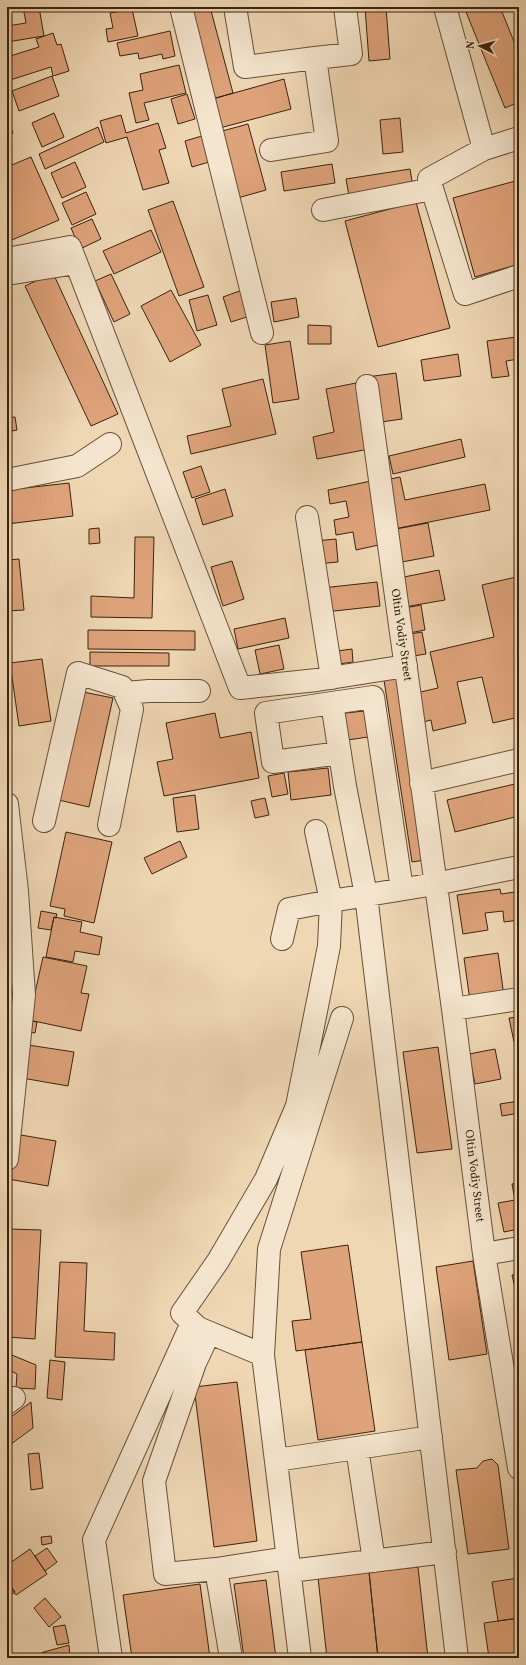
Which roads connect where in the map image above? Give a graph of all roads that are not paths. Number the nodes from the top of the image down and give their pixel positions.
1 (181, 7) edge
2 (236, 7) edge
3 (345, 7) edge
4 (444, 7) edge
5 (315, 58) junction
6 (519, 138) edge
7 (484, 149) junction
8 (271, 150) dead end
9 (432, 189) junction
10 (322, 210) dead end
11 (73, 255) junction
12 (7, 259) edge
13 (7, 274) edge
14 (519, 276) edge
15 (262, 334) dead end
16 (367, 386) dead end
17 (110, 444) dead end
18 (7, 480) edge
19 (307, 517) dead end
20 (406, 666) junction
21 (332, 678) junction
22 (199, 691) dead end
23 (125, 693) junction
24 (332, 703) junction
25 (340, 753) junction
26 (519, 760) edge
27 (421, 782) junction
28 (7, 804) edge
29 (44, 821) dead end
30 (109, 825) dead end
31 (316, 831) dead end
32 (519, 867) edge
33 (435, 884) junction
34 (402, 889) junction
35 (366, 895) junction
36 (331, 901) junction
37 (282, 939) dead end
38 (519, 999) edge
39 (453, 1010) junction
40 (342, 1018) dead end
41 (7, 1159) edge
42 (519, 1248) edge
43 (484, 1254) junction
44 (201, 1328) junction
45 (510, 1353) edge
46 (263, 1355) junction
47 (431, 1437) junction
48 (357, 1448) junction
49 (276, 1460) junction
50 (519, 1468) edge
51 (445, 1552) junction
52 (374, 1560) junction
53 (289, 1564) junction
54 (216, 1569) junction
55 (111, 1658) edge
56 (231, 1658) edge
57 (300, 1658) edge
58 (457, 1658) edge

1 - 15 street
2 - 5 street
3 - 5 street
4 - 7 street
5 - 8 street
6 - 7 street
7 - 9 street
9 - 10 street
9 - 14 street
11 - 12 street
11 - 13 street
11 - 21 street
16 - 20 street, Oltin Vodiy Street
17 - 18 street
19 - 21 street
20 - 21 street
20 - 27 street, Oltin Vodiy Street
22 - 23 street
23 - 29 street
23 - 30 street
24 - 25 street
24 - 25 street
24 - 34 street
25 - 35 street
26 - 27 street
27 - 33 street, Oltin Vodiy Street
28 - 41 street
31 - 36 street
32 - 33 street
33 - 34 street
33 - 39 street, Oltin Vodiy Street
34 - 35 street
35 - 36 street
35 - 47 street
36 - 37 street
36 - 44 street
38 - 39 street
39 - 43 street, Oltin Vodiy Street
40 - 46 street
42 - 43 street
43 - 45 street, Oltin Vodiy Street
44 - 46 street
44 - 54 street
44 - 55 street
45 - 50 street, Oltin Vodiy Street
46 - 49 street
47 - 48 street
47 - 51 street
48 - 49 street
48 - 52 street
49 - 53 street
51 - 52 street
51 - 58 street
52 - 53 street
53 - 54 street
53 - 57 street
54 - 56 street

